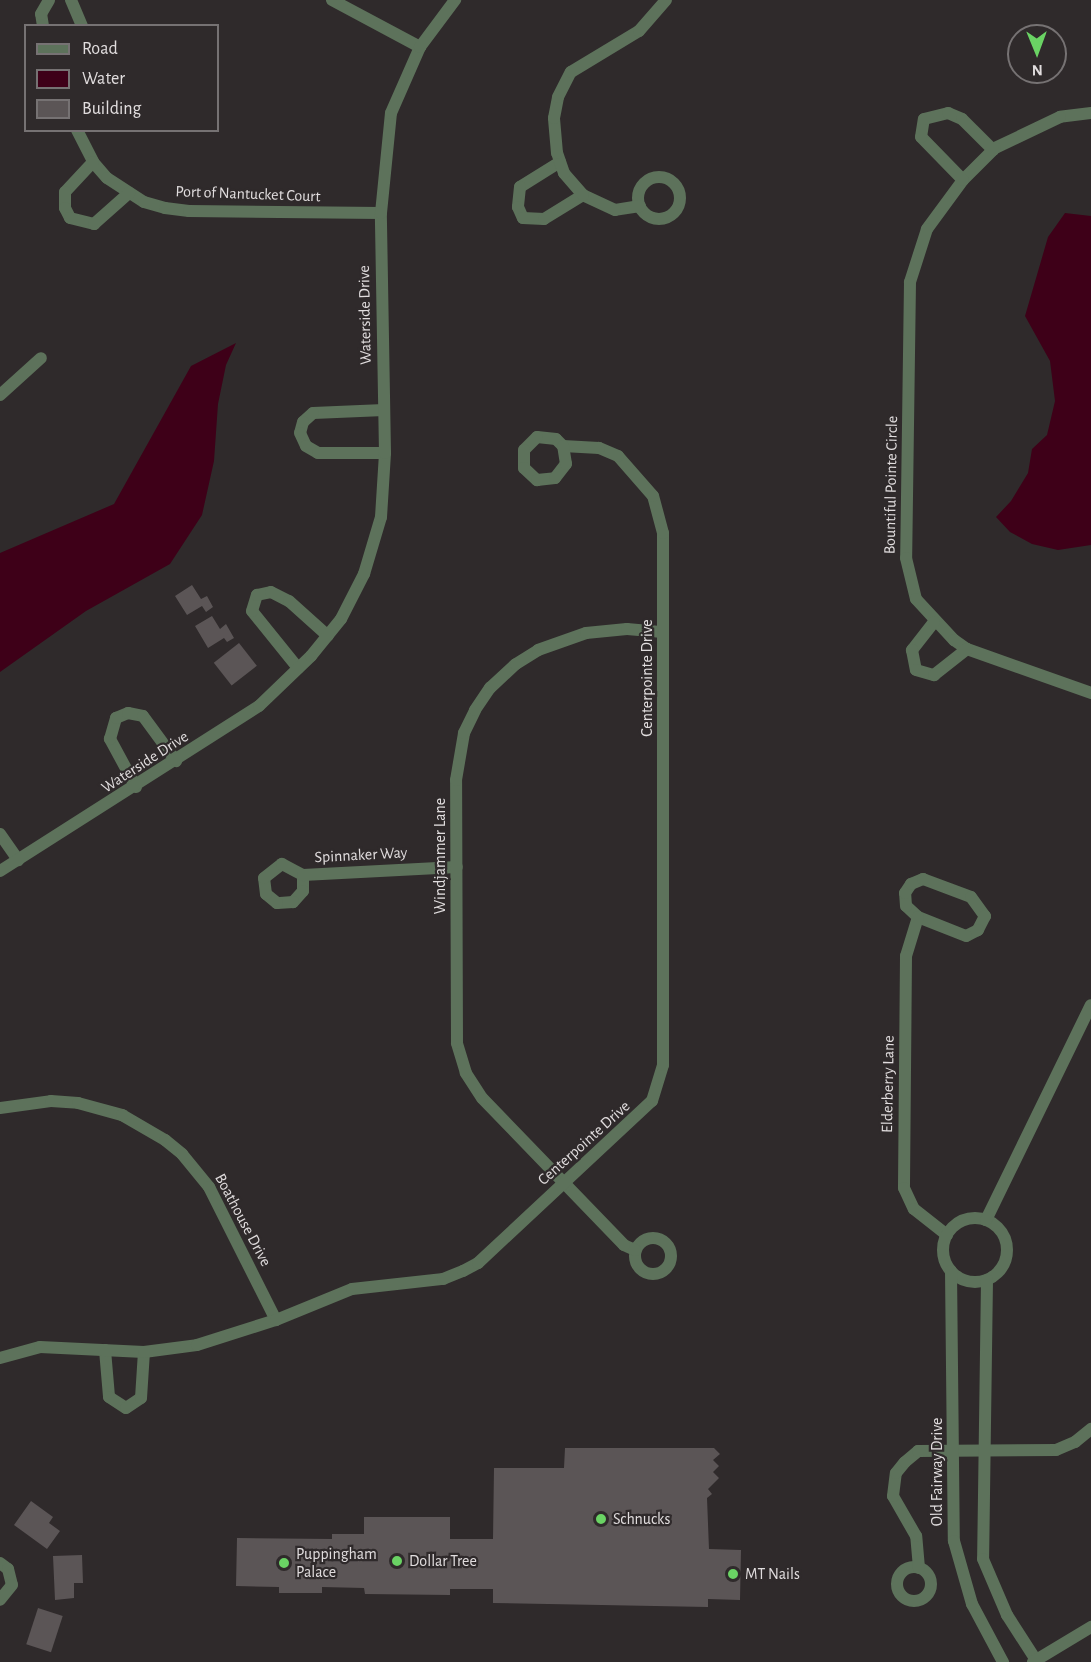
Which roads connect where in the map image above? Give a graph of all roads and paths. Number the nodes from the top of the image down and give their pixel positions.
1 (49, 0) edge
2 (71, 0) edge
3 (332, 0) edge
4 (455, 0) edge
5 (666, 0) edge
6 (43, 24) edge
7 (81, 24) edge
8 (420, 48) junction
9 (1091, 113) edge
10 (78, 132) edge
11 (993, 150) junction
12 (93, 162) junction
13 (560, 162) junction
14 (963, 180) junction
15 (129, 193) junction
16 (583, 195) junction
17 (640, 206) dead end
18 (381, 213) junction
19 (41, 358) dead end
20 (0, 395) edge
21 (384, 410) junction
22 (563, 446) dead end
23 (385, 453) junction
24 (934, 622) junction
25 (663, 632) junction
26 (328, 636) junction
27 (967, 649) junction
28 (298, 668) junction
29 (1091, 693) edge
30 (176, 761) junction
31 (136, 787) junction
32 (0, 834) edge
33 (18, 860) junction
34 (457, 867) junction
35 (0, 871) edge
36 (303, 874) dead end
37 (918, 917) junction
38 (1091, 1005) edge
39 (0, 1108) edge
40 (564, 1183) junction
41 (986, 1220) junction
42 (947, 1235) junction
43 (635, 1250) dead end
44 (951, 1271) junction
45 (987, 1280) junction
46 (276, 1320) junction
47 (105, 1350) junction
48 (144, 1352) junction
49 (0, 1358) edge
50 (1091, 1429) edge
51 (954, 1451) junction
52 (982, 1453) junction
53 (0, 1563) edge
54 (919, 1568) dead end
55 (0, 1600) edge
56 (1091, 1627) edge
57 (1035, 1661) edge
58 (1003, 1662) edge

1 - 6 street
2 - 7 street
3 - 8 street
4 - 8 street, Waterside Drive
5 - 13 street
8 - 18 street, Waterside Drive
9 - 11 street, Bountiful Pointe Circle
10 - 12 street, Port of Nantucket Court
11 - 14 street, Bountiful Pointe Circle
11 - 14 street
12 - 15 street, Port of Nantucket Court
12 - 15 street
13 - 16 street
13 - 16 street
14 - 24 street, Bountiful Pointe Circle
15 - 18 street, Port of Nantucket Court
16 - 17 street
18 - 21 street, Waterside Drive
19 - 20 street
21 - 23 street, Waterside Drive
21 - 23 street
22 - 25 street, Centerpointe Drive
23 - 26 street, Waterside Drive
24 - 27 street, Bountiful Pointe Circle
24 - 27 street
25 - 34 street, Windjammer Lane
25 - 40 street, Centerpointe Drive
26 - 28 street, Waterside Drive
26 - 28 street
27 - 29 street, Bountiful Pointe Circle
28 - 30 street, Waterside Drive
30 - 31 street, Waterside Drive
30 - 31 street
31 - 33 street, Waterside Drive
32 - 33 street
33 - 35 street, Waterside Drive
34 - 36 street, Spinnaker Way
34 - 40 street, Windjammer Lane
37 - 37 street
37 - 42 street, Elderberry Lane
38 - 41 street
39 - 46 street, Boathouse Drive
40 - 43 street, Windjammer Lane
40 - 46 street, Centerpointe Drive
41 - 42 street
41 - 45 street
42 - 44 street, Old Fairway Drive
44 - 45 street
44 - 51 street, Old Fairway Drive
45 - 52 street
46 - 48 street, Centerpointe Drive
47 - 48 street, Centerpointe Drive
47 - 48 street
47 - 49 street, Centerpointe Drive
50 - 52 street
51 - 52 street
51 - 54 street
51 - 58 street, Old Fairway Drive
52 - 57 street
53 - 55 street
56 - 57 street

